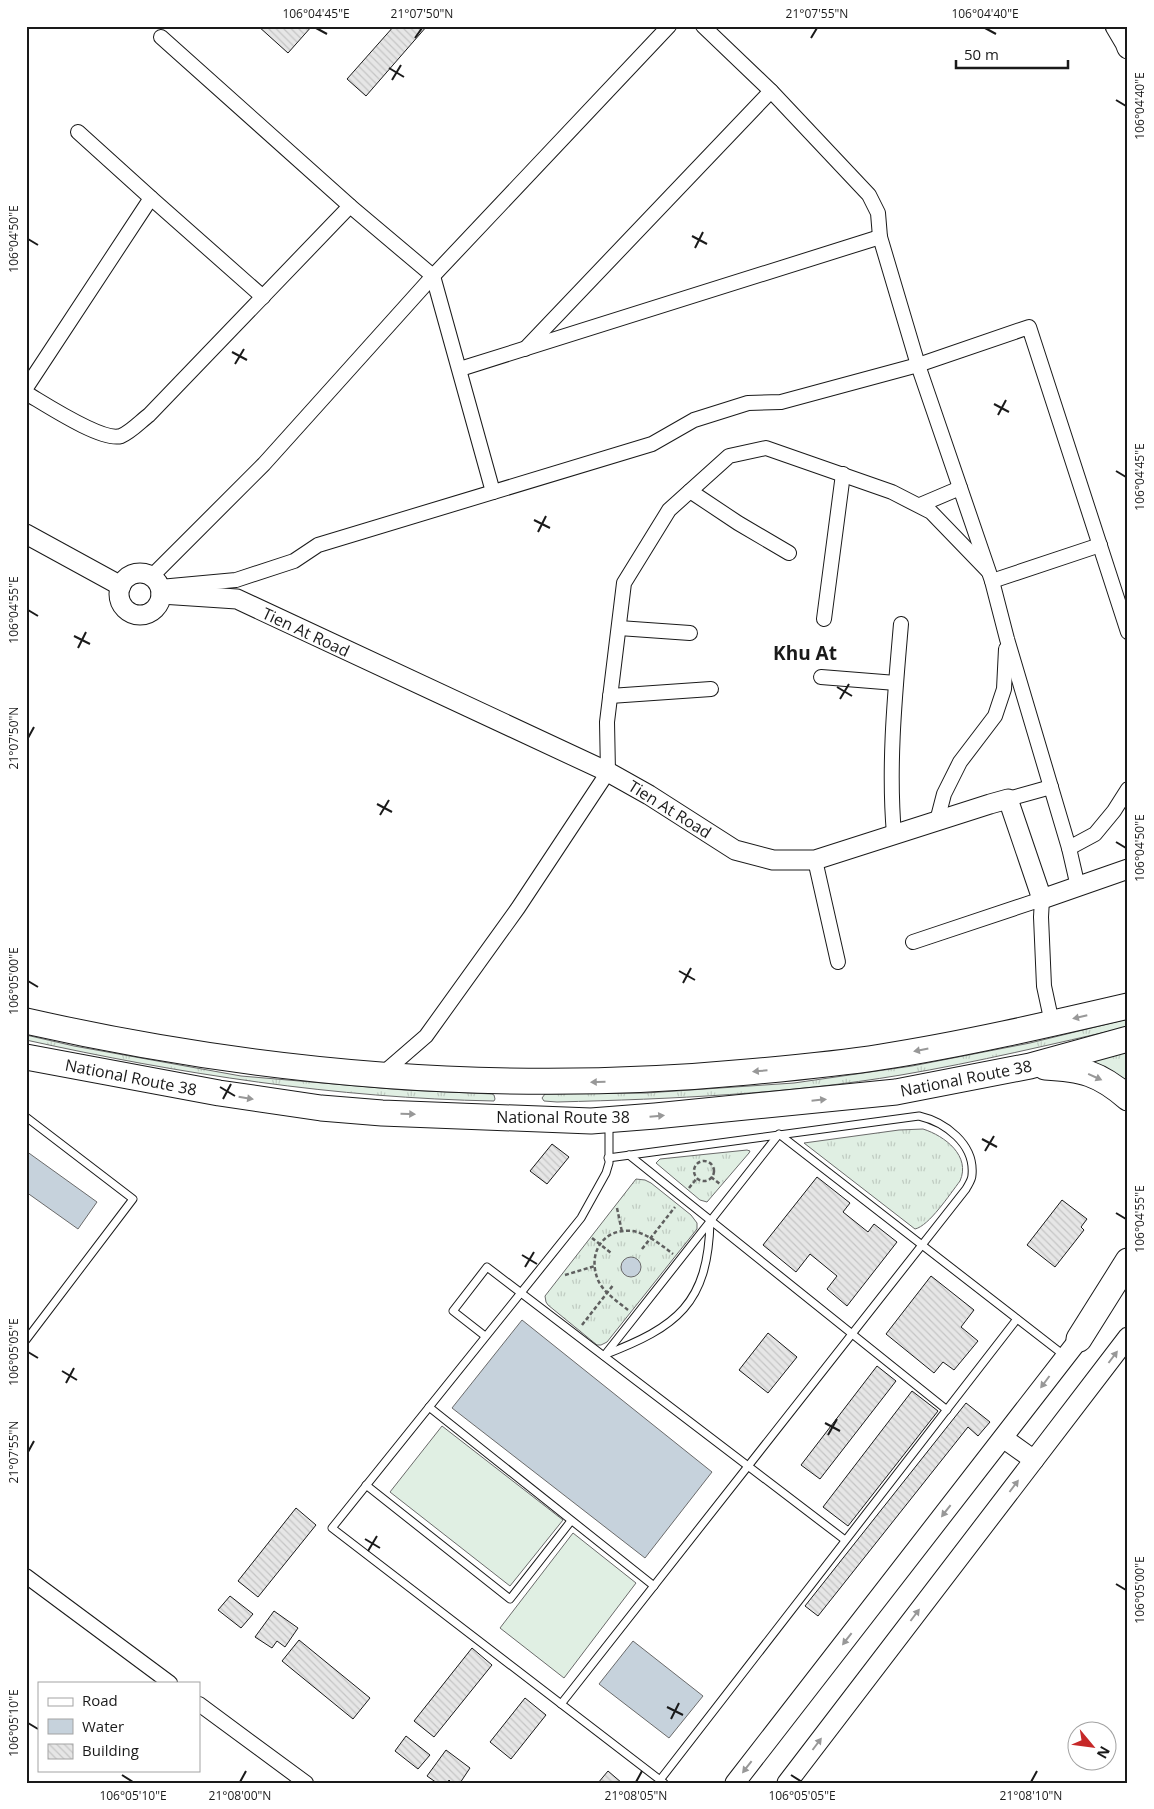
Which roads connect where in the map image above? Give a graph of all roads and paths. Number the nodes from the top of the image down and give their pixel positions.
1 (669, 26) edge
2 (702, 26) edge
3 (161, 37) dead end
4 (771, 91) junction
5 (78, 132) dead end
6 (151, 198) junction
7 (350, 206) junction
8 (880, 237) junction
9 (433, 276) junction
10 (263, 297) junction
11 (524, 350) junction
12 (918, 365) junction
13 (460, 370) junction
14 (26, 388) edge
15 (26, 393) edge
16 (843, 474) junction
17 (960, 488) junction
18 (690, 491) junction
19 (493, 492) junction
20 (920, 505) junction
21 (26, 534) edge
22 (1100, 545) junction
23 (789, 553) dead end
24 (990, 576) junction
25 (121, 586) junction
26 (157, 586) junction
27 (824, 618) dead end
28 (901, 624) dead end
29 (619, 628) junction
30 (1128, 632) edge
31 (690, 633) dead end
32 (1007, 639) junction
33 (821, 677) dead end
34 (896, 683) junction
35 (711, 688) dead end
36 (610, 696) junction
37 (608, 772) junction
38 (1052, 787) junction
39 (1128, 789) edge
40 (1008, 800) junction
41 (937, 821) junction
42 (894, 834) junction
43 (1069, 848) junction
44 (815, 860) junction
45 (1128, 869) edge
46 (1078, 887) junction
47 (1042, 900) junction
48 (912, 942) dead end
49 (838, 962) dead end
50 (1128, 1006) edge
51 (26, 1021) edge
52 (1052, 1023) junction
53 (1128, 1039) edge
54 (26, 1057) edge
55 (1030, 1066) junction
56 (381, 1075) junction
57 (519, 1081) junction
58 (1128, 1098) edge
59 (26, 1117) edge
60 (518, 1118) junction
61 (609, 1120) junction
62 (779, 1134) junction
63 (629, 1155) junction
64 (702, 1156) dead end
65 (608, 1158) junction
66 (702, 1161) junction
67 (711, 1177) junction
68 (697, 1178) junction
69 (720, 1184) dead end
70 (689, 1188) dead end
71 (675, 1207) dead end
72 (617, 1208) dead end
73 (710, 1221) junction
74 (622, 1232) junction
75 (592, 1238) dead end
76 (650, 1238) junction
77 (600, 1244) junction
78 (921, 1245) junction
79 (642, 1249) dead end
80 (611, 1253) dead end
81 (674, 1255) dead end
82 (1128, 1261) edge
83 (595, 1266) junction
84 (1128, 1274) edge
85 (566, 1275) dead end
86 (614, 1284) dead end
87 (520, 1292) junction
88 (608, 1293) junction
89 (628, 1310) dead end
90 (1017, 1319) junction
91 (582, 1325) dead end
92 (852, 1334) junction
93 (485, 1336) junction
94 (1128, 1337) edge
95 (26, 1340) edge
96 (1072, 1348) junction
97 (604, 1356) junction
98 (429, 1407) junction
99 (947, 1410) junction
100 (1003, 1438) junction
101 (1034, 1460) junction
102 (748, 1466) junction
103 (366, 1485) junction
104 (571, 1521) junction
105 (846, 1540) junction
106 (26, 1576) edge
107 (654, 1586) junction
108 (169, 1682) edge
109 (561, 1704) junction
110 (200, 1705) edge
111 (662, 1781) edge
112 (306, 1783) edge
113 (735, 1783) edge
114 (787, 1783) edge

1 - 9 street
2 - 4 street
3 - 7 street
4 - 8 street
4 - 11 street
5 - 6 street
6 - 10 street
6 - 14 street
7 - 9 street
7 - 10 street
8 - 11 street
8 - 12 street
9 - 13 street
9 - 26 street
10 - 15 street
11 - 13 street
12 - 17 street
12 - 19 street
12 - 22 street
13 - 19 street
16 - 18 street
16 - 20 street
16 - 27 street
17 - 20 street
17 - 24 street
18 - 23 street
18 - 29 street
19 - 26 street
20 - 24 street
21 - 25 street
22 - 24 street
22 - 30 street
24 - 32 street
25 - 26 street
25 - 26 street
26 - 37 street, Tien At Road
28 - 34 street
29 - 31 street
29 - 36 street
32 - 38 street
32 - 41 street
33 - 34 street
34 - 42 street
35 - 36 street
36 - 37 street
37 - 44 street, Tien At Road
37 - 56 street
38 - 40 street
38 - 43 street
39 - 43 street
40 - 41 street, Tien At Road
40 - 47 street
41 - 42 street, Tien At Road
42 - 44 street, Tien At Road
43 - 46 street
44 - 49 street
45 - 46 street
46 - 47 street
47 - 48 street
47 - 52 street
50 -> 52 highway, National Route 38
51 - 56 highway, National Route 38
52 -> 57 highway, National Route 38
53 - 55 highway, National Route 38
54 -> 60 highway, National Route 38
55 -> 58 highway
61 -> 55 highway, National Route 38
56 - 57 highway, National Route 38
57 - 60 highway
59 - 95 lane
60 - 61 highway, National Route 38
61 - 65 lane
62 - 63 lane
62 - 73 lane
62 - 78 lane
62 - 78 lane
63 - 65 lane
63 - 73 lane
64 - 66 path
65 - 87 lane
66 - 67 path
66 - 68 path
67 - 68 path
67 - 69 path
68 - 70 path
71 - 76 path
72 - 74 path
73 - 92 lane
73 - 97 lane
73 - 97 lane
74 - 76 path
74 - 77 path
75 - 77 path
76 - 79 path
76 - 81 path
77 - 80 path
77 - 83 path
78 - 90 lane
78 - 92 lane
82 - 96 highway
83 - 85 path
83 - 88 path
84 - 96 street
86 - 88 path
87 - 93 lane
87 - 93 lane
87 - 97 lane
88 - 89 path
88 - 91 path
90 - 96 lane
90 - 99 lane
92 - 99 lane
92 - 102 lane
93 - 98 lane
101 -> 94 street
96 -> 100 street
97 - 102 lane
98 - 103 lane
98 - 104 lane
99 - 105 lane
100 - 101 street
100 -> 113 street
114 -> 101 street
102 - 105 lane
102 - 107 lane
103 - 104 lane
103 - 109 lane
104 - 107 lane
105 - 111 lane
106 - 108 street
107 - 109 lane
109 - 111 lane
110 - 112 street

